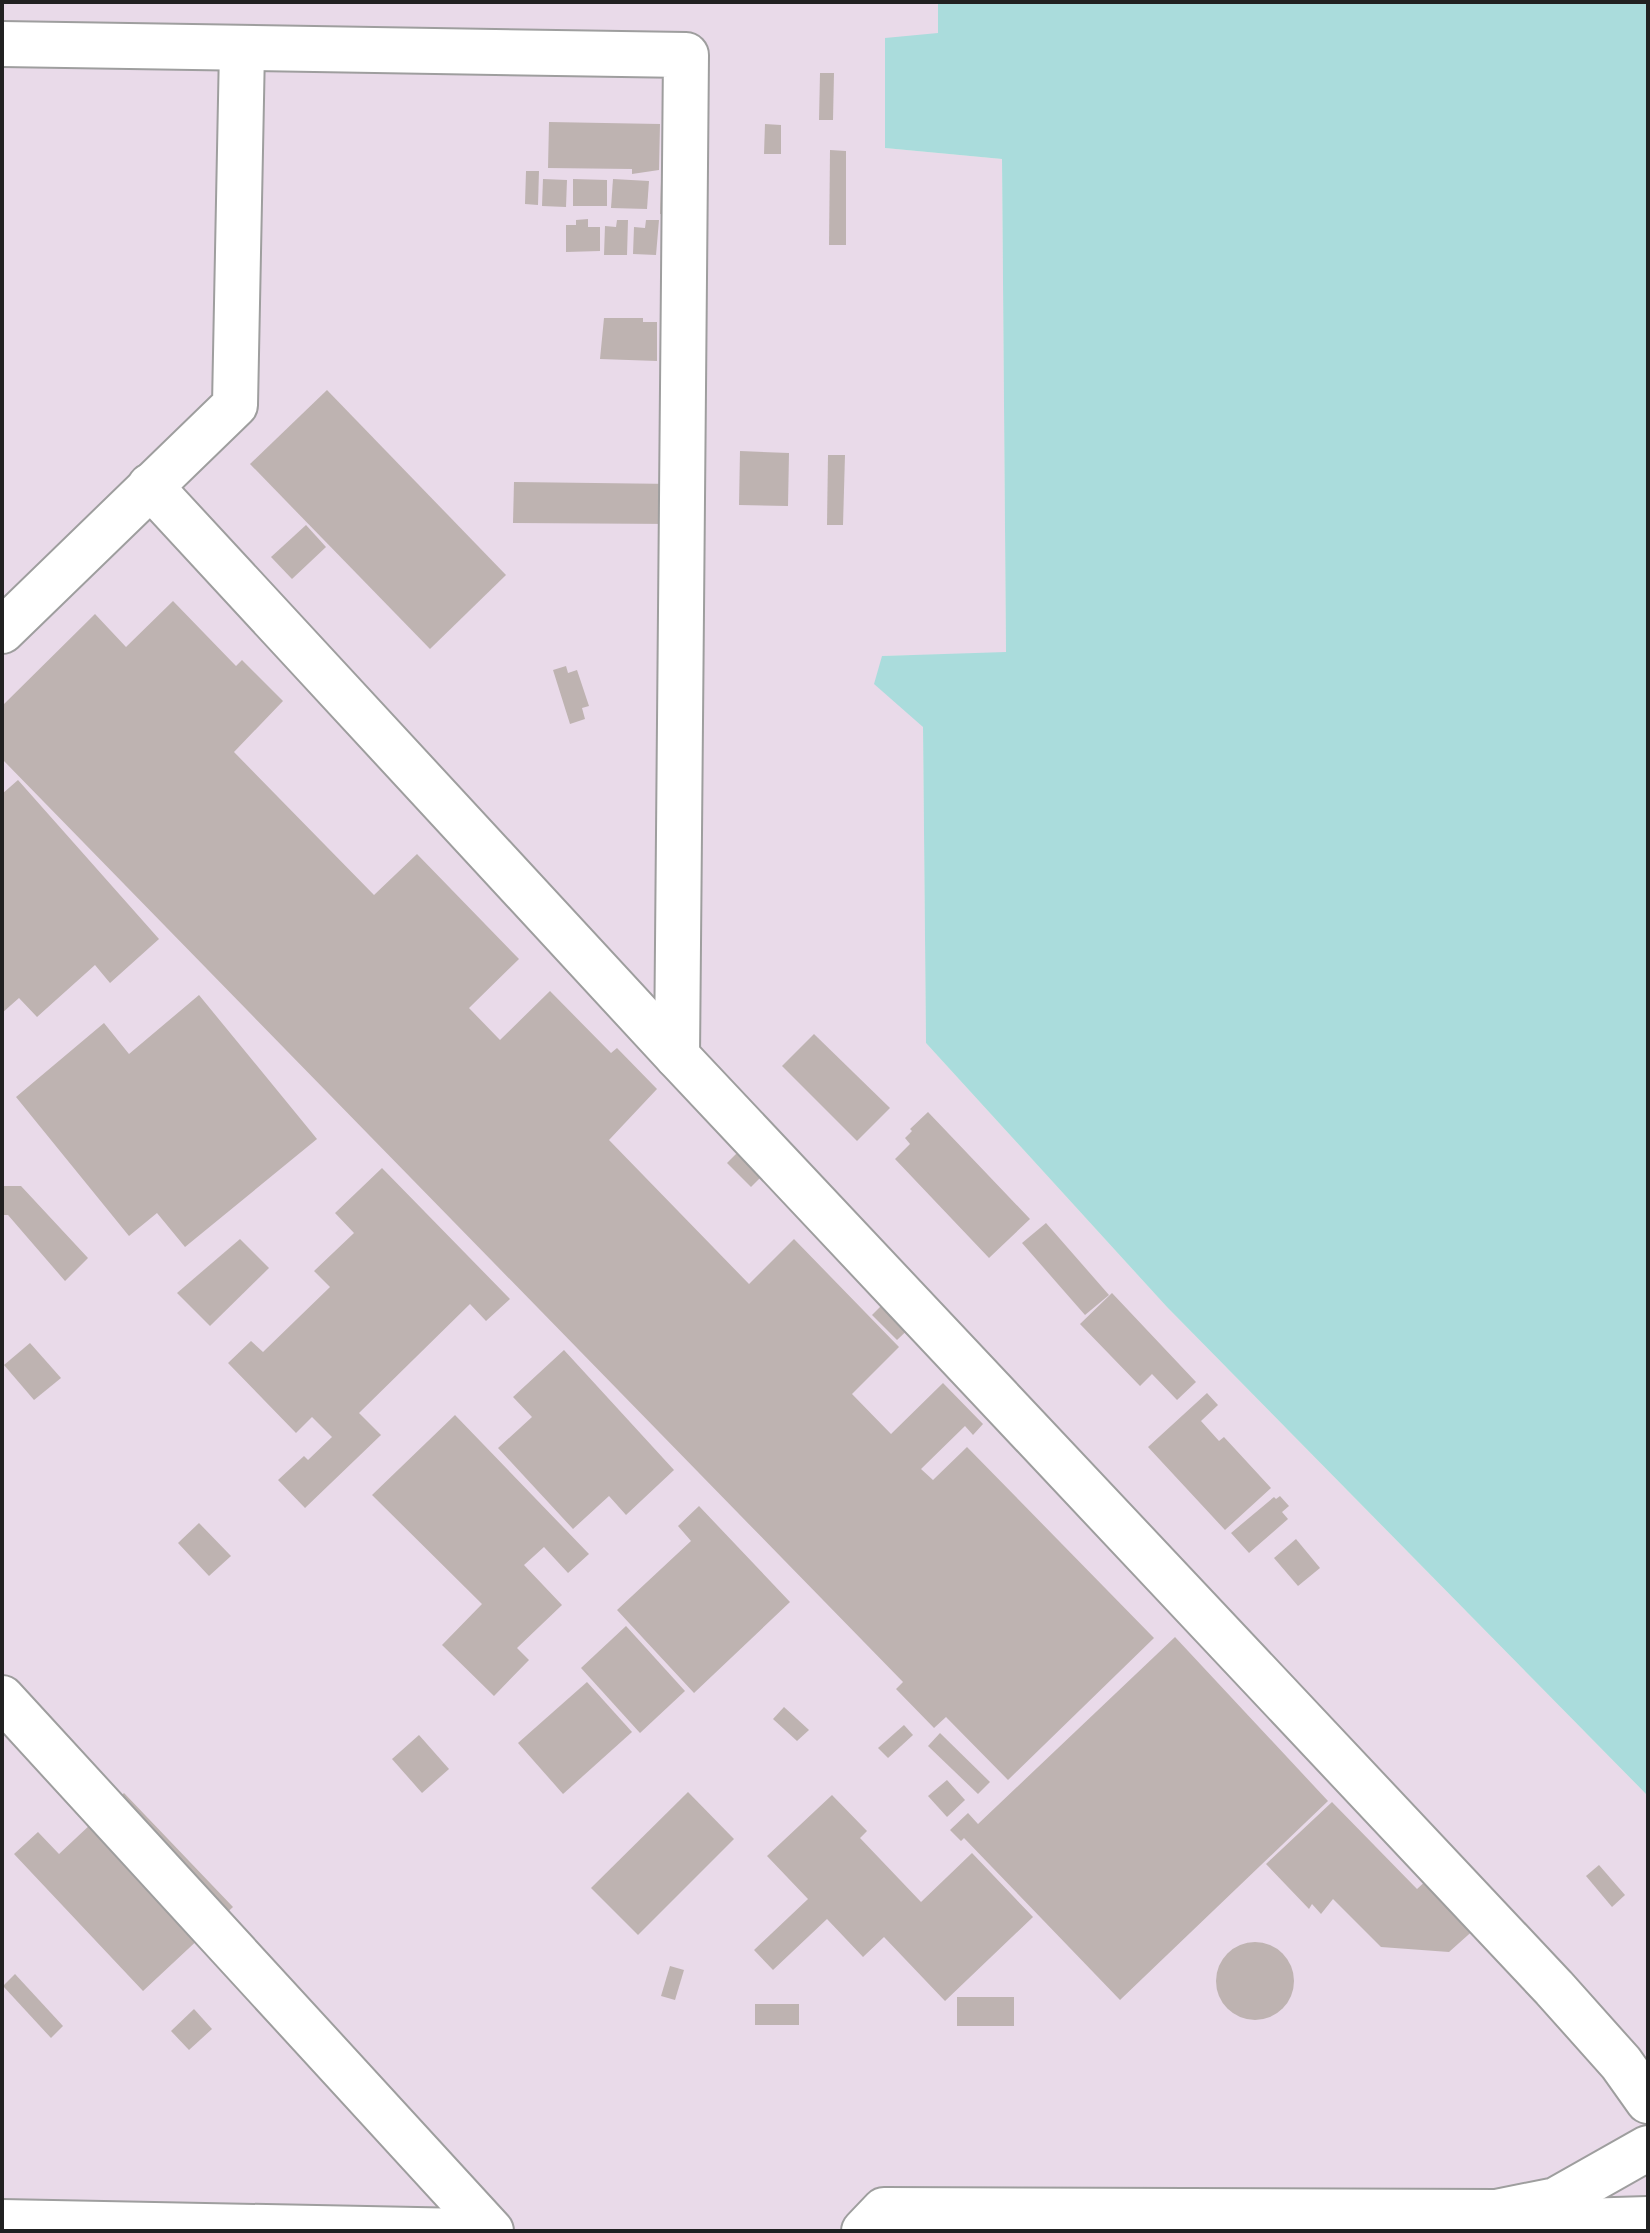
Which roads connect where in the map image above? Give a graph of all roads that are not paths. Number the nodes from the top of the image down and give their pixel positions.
1 (2, 44) edge
2 (242, 49) junction
3 (150, 486) junction
4 (2, 631) edge
5 (677, 1056) junction
6 (2, 1698) edge
7 (1648, 2101) edge
8 (1648, 2148) edge
9 (1648, 2219) edge
10 (874, 2220) edge
11 (2, 2222) edge
12 (157, 2228) edge
13 (467, 2231) edge
14 (491, 2231) edge
15 (1170, 2231) edge

1 - 2 lane
2 - 3 lane
2 - 5 lane
3 - 4 lane
3 - 5 lane
5 - 7 lane
6 - 14 lane
8 - 10 lane
9 - 15 lane
11 - 12 lane
12 - 13 lane

